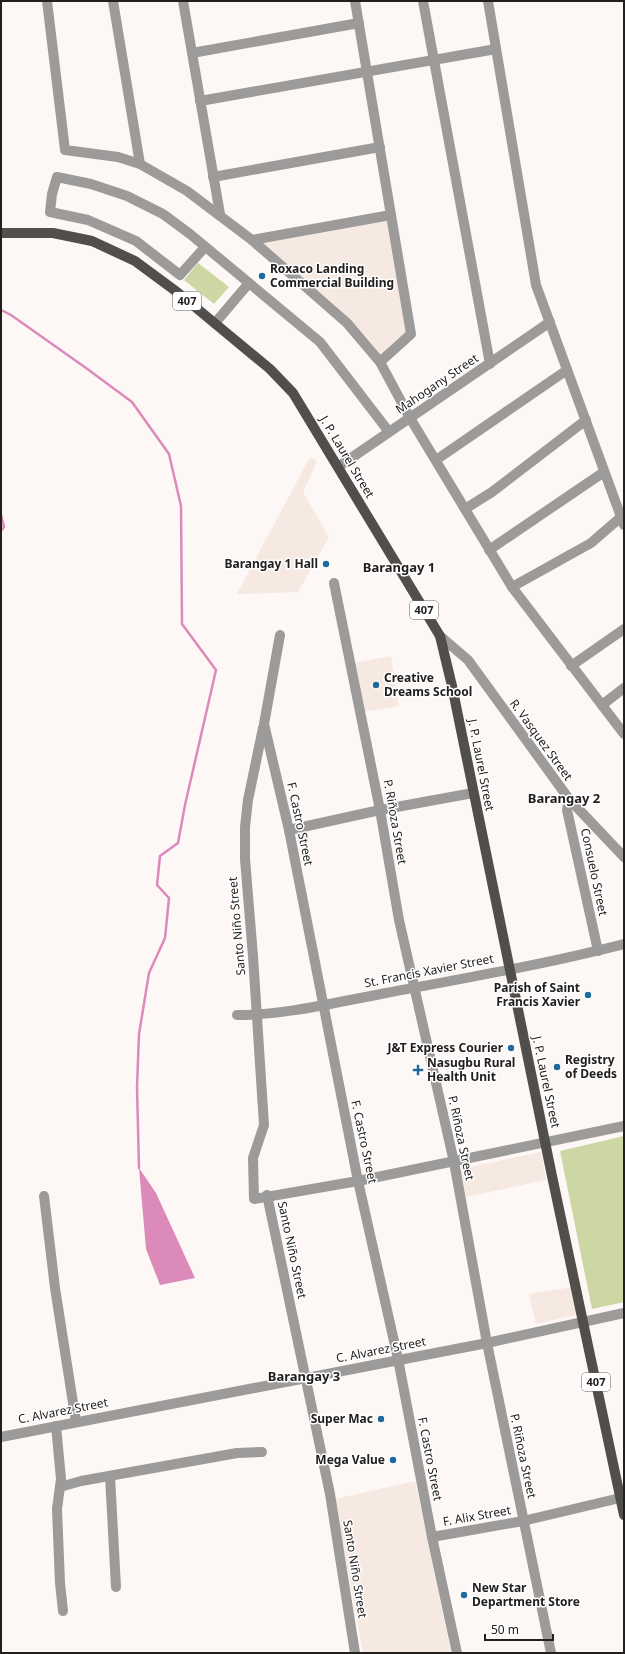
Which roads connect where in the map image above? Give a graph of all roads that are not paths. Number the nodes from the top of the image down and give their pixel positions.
1 (47, 1) edge
2 (113, 1) edge
3 (194, 1) edge
4 (355, 1) edge
5 (423, 1) edge
6 (488, 1) edge
7 (183, 2) edge
8 (359, 23) junction
9 (496, 49) junction
10 (192, 53) junction
11 (434, 60) junction
12 (367, 72) junction
13 (200, 101) junction
14 (380, 147) junction
15 (140, 164) junction
16 (213, 177) junction
17 (220, 214) junction
18 (391, 215) junction
19 (1, 233) edge
20 (252, 240) junction
21 (205, 246) junction
22 (249, 283) junction
23 (550, 322) junction
24 (215, 323) junction
25 (380, 362) junction
26 (490, 364) junction
27 (567, 370) junction
28 (410, 418) junction
29 (586, 420) junction
30 (386, 428) dead end
31 (436, 460) junction
32 (338, 467) junction
33 (604, 472) junction
34 (465, 509) junction
35 (622, 521) edge
36 (489, 550) junction
37 (334, 583) dead end
38 (512, 587) junction
39 (624, 629) edge
40 (280, 635) dead end
41 (440, 636) junction
42 (571, 666) junction
43 (624, 688) edge
44 (602, 705) junction
45 (264, 724) junction
46 (624, 734) edge
47 (473, 792) junction
48 (569, 799) junction
49 (380, 810) junction
50 (289, 830) junction
51 (624, 857) edge
52 (624, 944) edge
53 (598, 951) junction
54 (510, 969) junction
55 (415, 988) junction
56 (323, 1005) junction
57 (236, 1015) dead end
58 (257, 1015) junction
59 (624, 1126) edge
60 (546, 1143) junction
61 (454, 1162) junction
62 (358, 1181) junction
63 (267, 1195) junction
64 (44, 1196) dead end
65 (624, 1313) edge
66 (584, 1321) junction
67 (486, 1343) junction
68 (398, 1359) junction
69 (307, 1378) junction
70 (76, 1422) junction
71 (56, 1426) junction
72 (1, 1437) edge
73 (262, 1452) dead end
74 (110, 1476) junction
75 (60, 1487) junction
76 (620, 1498) junction
77 (624, 1515) edge
78 (523, 1521) junction
79 (432, 1537) junction
80 (116, 1587) dead end
81 (63, 1611) dead end
82 (355, 1653) edge
83 (458, 1653) edge
84 (551, 1653) edge

1 - 15 street
2 - 15 street
3 - 7 street
4 - 8 street
5 - 11 street
6 - 9 street
7 - 10 street
8 - 10 street
8 - 12 street
9 - 11 street
9 - 23 street
10 - 13 street
11 - 12 street
11 - 26 street
12 - 13 street
12 - 14 street
13 - 16 street
14 - 16 street
14 - 18 street
15 - 17 street
16 - 17 street
17 - 20 street
18 - 20 street
18 - 25 street
19 - 24 main road, J. P. Laurel Street / 407
20 - 25 street
21 - 21 street
21 - 22 street
22 - 24 street
22 - 30 street
23 - 26 street, Mahogany Street
23 - 27 street
24 - 32 main road, J. P. Laurel Street / 407
25 - 28 street
26 - 28 street, Mahogany Street
27 - 29 street
27 - 31 street
28 - 31 street
28 - 32 street, Mahogany Street
29 - 33 street
29 - 34 street
31 - 34 street
32 - 41 main road, J. P. Laurel Street / 407
33 - 35 street
33 - 36 street
34 - 36 street
35 - 38 street
36 - 38 street
37 - 49 street, P. Riñoza Street
38 - 42 street
39 - 42 street
40 - 45 street, F. Castro Street
41 - 47 main road, J. P. Laurel Street / 407
41 - 48 street, R. Vasquez Street
42 - 44 street
43 - 44 street
44 - 46 street
45 - 50 street, F. Castro Street
45 - 58 street, Santo Niño Street
47 - 49 street
47 - 54 main road, J. P. Laurel Street / 407
48 - 51 street, R. Vasquez Street
48 - 53 street, Consuelo Street
49 - 50 street
49 - 55 street, P. Riñoza Street
50 - 56 street, F. Castro Street
52 - 53 street, St. Francis Xavier Street
53 - 54 street, St. Francis Xavier Street
54 - 55 street, St. Francis Xavier Street
54 - 60 main road, J. P. Laurel Street / 407
55 - 56 street, St. Francis Xavier Street
55 - 61 street, P. Riñoza Street
56 - 58 street, St. Francis Xavier Street
56 - 62 street, F. Castro Street
57 - 58 street, St. Francis Xavier Street
58 - 63 street, Santo Niño Street
59 - 60 street
60 - 61 street
60 - 66 main road, J. P. Laurel Street / 407
61 - 62 street
61 - 67 street, P. Riñoza Street
62 - 63 street
62 - 68 street, F. Castro Street
63 - 69 street, Santo Niño Street
64 - 70 street
65 - 66 street, C. Alvarez Street
66 - 67 street, C. Alvarez Street
66 - 76 main road, J. P. Laurel Street / 407
67 - 68 street, C. Alvarez Street
67 - 78 street, P. Riñoza Street
68 - 69 street, C. Alvarez Street
68 - 79 street, F. Castro Street
69 - 70 street, C. Alvarez Street
69 - 82 street, Santo Niño Street
70 - 71 street, C. Alvarez Street
71 - 72 street, C. Alvarez Street
71 - 75 street
73 - 74 street
74 - 75 street
74 - 80 street
75 - 81 street
76 - 77 main road, J. P. Laurel Street / 407
76 - 78 street, F. Alix Street
78 - 79 street, F. Alix Street
78 - 84 street, P. Riñoza Street
79 - 83 street, F. Castro Street

